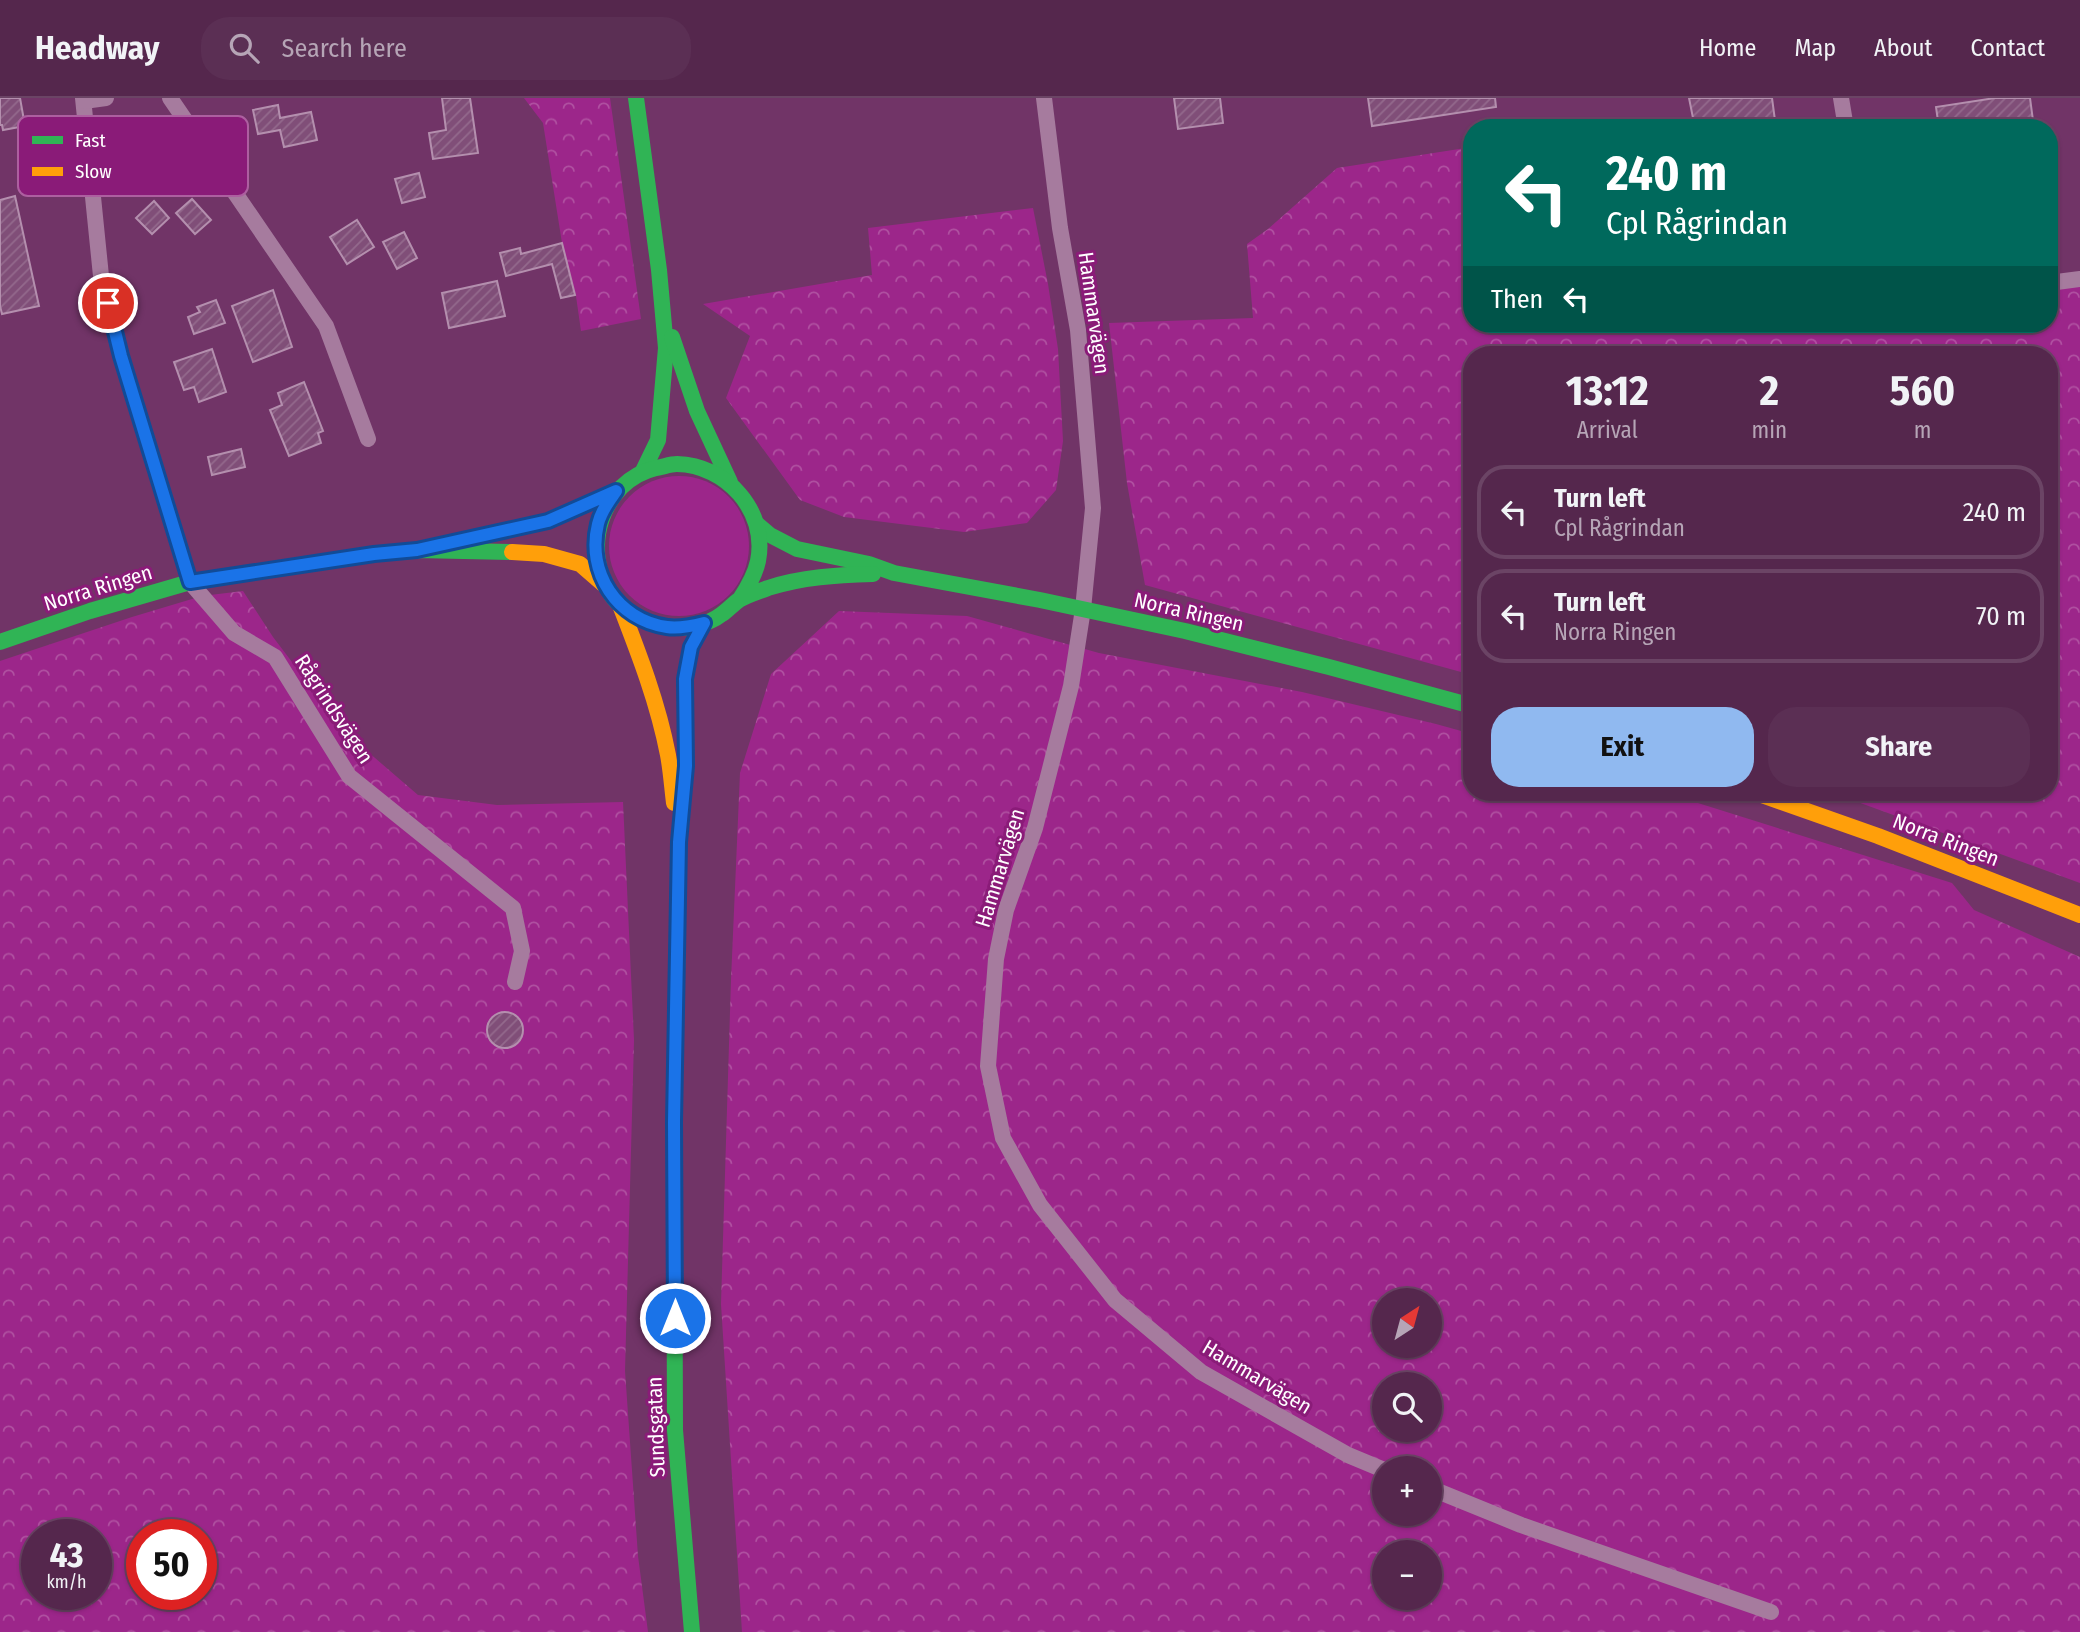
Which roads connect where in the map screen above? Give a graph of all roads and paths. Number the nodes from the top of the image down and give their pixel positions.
1 (106, 98) edge
2 (170, 98) edge
3 (636, 98) edge
4 (1044, 98) edge
5 (1842, 98) edge
6 (83, 99) edge
7 (182, 116) edge
8 (1845, 119) edge
9 (93, 196) edge
10 (237, 196) edge
11 (2080, 279) edge
12 (2058, 281) edge
13 (663, 302) junction
14 (368, 439) dead end
15 (643, 471) junction
16 (731, 484) junction
17 (616, 491) junction
18 (757, 524) junction
19 (417, 550) junction
20 (894, 573) junction
21 (190, 582) junction
22 (607, 588) junction
23 (740, 599) junction
24 (619, 604) junction
25 (1083, 609) junction
26 (704, 623) junction
27 (0, 642) edge
28 (1463, 703) edge
29 (1782, 801) edge
30 (679, 842) junction
31 (2080, 915) edge
32 (514, 982) dead end
33 (1372, 1465) edge
34 (1442, 1493) edge
35 (1771, 1612) dead end
36 (692, 1632) edge

1 - 6 street, Rågrindsvägen
2 - 7 street
3 - 13 main road
4 - 25 street, Hammarvägen
5 - 8 street
9 - 21 street, Rågrindsvägen
10 - 14 street
11 - 12 street
13 - 15 main road
13 - 16 main road
15 - 16 main road
15 - 17 main road
16 - 18 main road
17 - 19 main road, Norra Ringen
17 - 22 main road
18 - 20 main road, Norra Ringen
18 - 23 main road
19 - 21 main road, Norra Ringen
19 - 22 main road, Norra Ringen
20 - 23 main road, Norra Ringen
20 - 25 main road, Norra Ringen
21 - 27 main road, Norra Ringen
21 - 32 street, Rågrindsvägen
22 - 24 main road
23 - 26 main road
24 - 26 main road
24 - 30 main road, Sundsgatan
25 - 28 main road, Norra Ringen
25 - 33 street, Hammarvägen
26 - 30 main road, Sundsgatan
29 - 31 main road, Norra Ringen
30 - 36 main road, Sundsgatan
34 - 35 street

